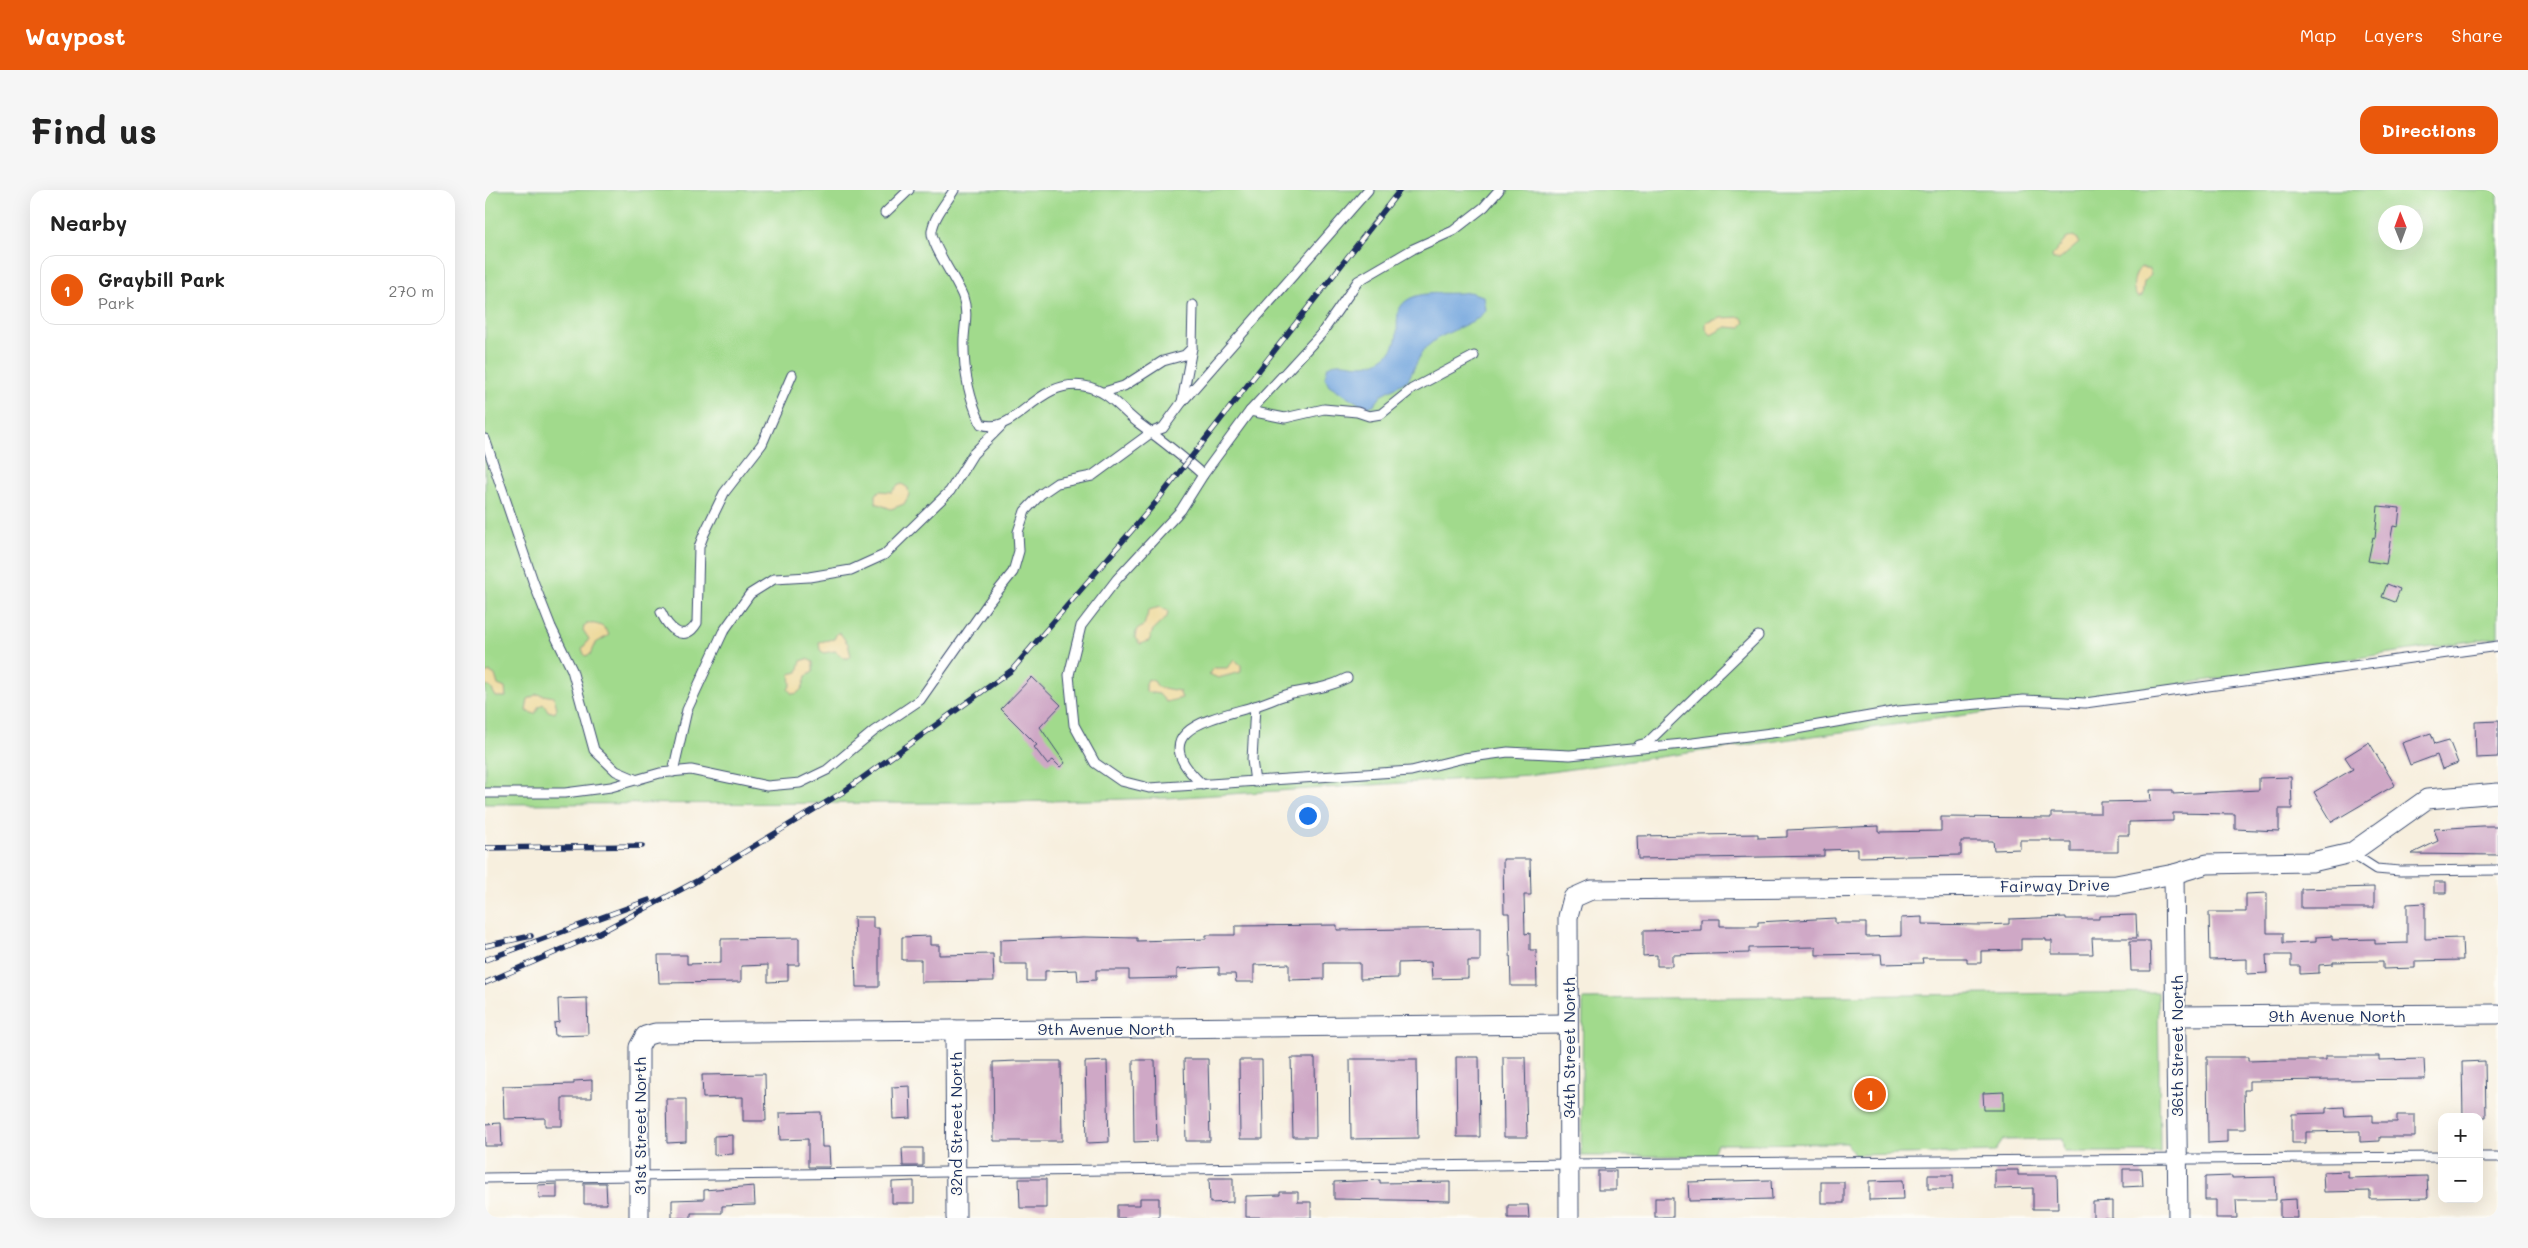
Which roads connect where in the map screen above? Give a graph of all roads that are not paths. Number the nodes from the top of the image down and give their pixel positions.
1 (909, 190) edge
2 (954, 190) edge
3 (1368, 190) edge
4 (1499, 190) edge
5 (885, 213) dead end
6 (1193, 305) dead end
7 (1192, 348) junction
8 (1473, 356) dead end
9 (792, 375) dead end
10 (1105, 392) junction
11 (1183, 402) junction
12 (1250, 411) junction
13 (1001, 426) junction
14 (1152, 432) junction
15 (485, 439) edge
16 (1203, 475) junction
17 (661, 612) dead end
18 (1758, 636) dead end
19 (2498, 646) edge
20 (1347, 678) dead end
21 (1255, 706) junction
22 (1631, 748) junction
23 (673, 772) junction
24 (637, 780) junction
25 (1255, 782) junction
26 (1203, 786) junction
27 (485, 793) edge
28 (2498, 793) edge
29 (2351, 853) junction
30 (2498, 870) edge
31 (2174, 874) junction
32 (1591, 890) joint
33 (2498, 1014) edge
34 (2176, 1016) junction
35 (1567, 1024) junction
36 (955, 1030) junction
37 (645, 1036) joint
38 (2438, 1157) edge
39 (2483, 1157) edge
40 (2498, 1157) edge
41 (2176, 1159) junction
42 (1569, 1164) junction
43 (955, 1172) junction
44 (639, 1176) junction
45 (485, 1178) edge
46 (639, 1218) edge
47 (956, 1218) edge
48 (1569, 1218) edge
49 (2178, 1218) edge

1 - 5 lane
2 - 13 lane
3 - 11 lane
4 - 12 lane
6 - 7 lane
7 - 10 lane
7 - 11 lane
8 - 12 lane
9 - 17 lane
10 - 13 lane
10 - 14 lane
11 - 14 lane
12 - 16 lane
13 - 23 lane
14 - 16 lane
14 - 23 lane
15 - 24 lane
16 - 26 lane
18 - 22 lane
19 - 22 lane
20 - 21 lane
21 - 25 lane
21 - 26 lane
22 - 25 lane
23 - 24 lane
24 - 27 lane
25 - 26 lane
28 - 29 street, Fairway Drive
29 - 30 lane
29 - 31 street, Fairway Drive
31 - 32 street, Fairway Drive
31 - 34 street, 36th Street North
32 - 35 street, 34th Street North
33 - 34 street, 9th Avenue North
34 - 41 street, 36th Street North
35 - 36 street, 9th Avenue North
35 - 42 street, 34th Street North
36 - 37 street, 9th Avenue North
36 - 43 street, 32nd Street North
37 - 44 street, 31st Street North
38 - 41 lane
39 - 40 lane
41 - 42 lane
41 - 49 street, 36th Street North
42 - 43 lane
42 - 48 street, 34th Street North
43 - 44 lane
43 - 47 street, 32nd Street North
44 - 45 lane
44 - 46 street, 31st Street North

